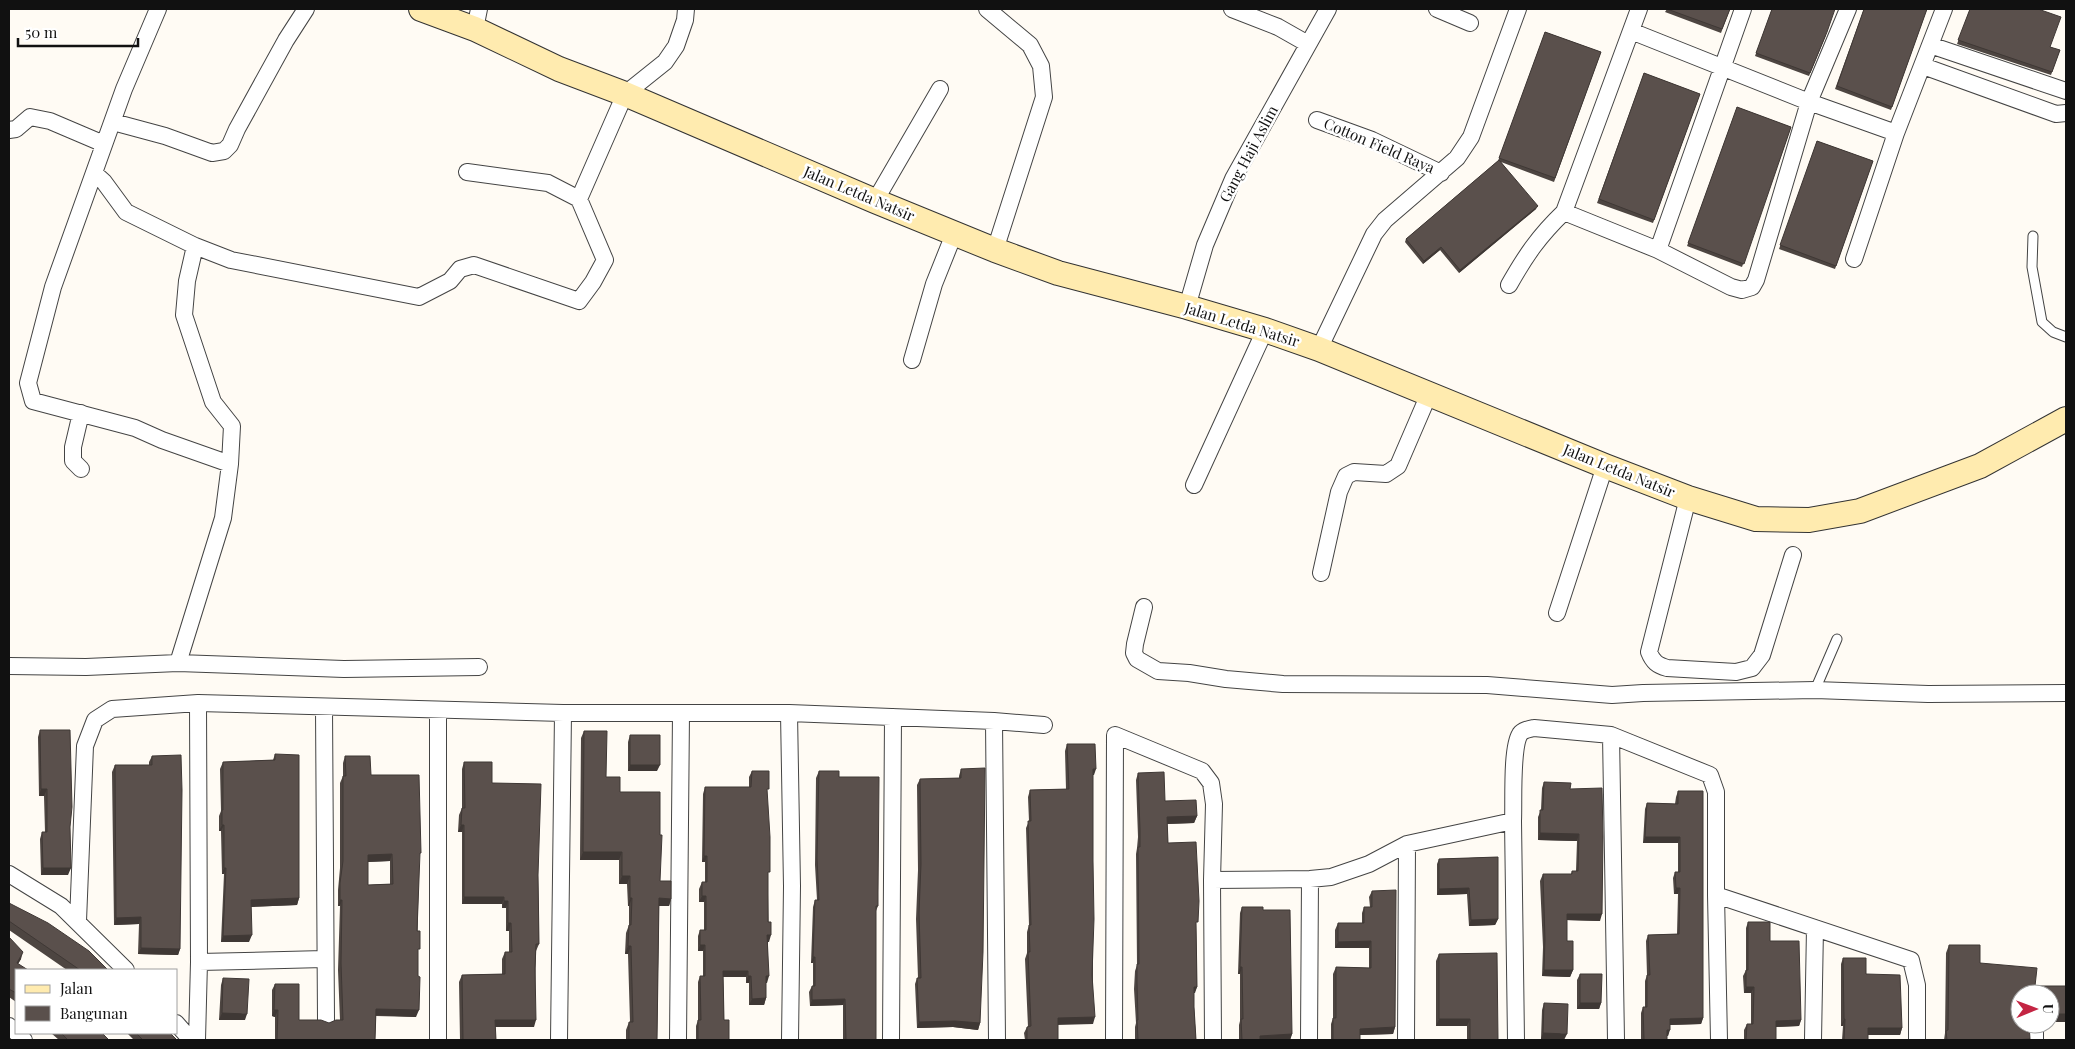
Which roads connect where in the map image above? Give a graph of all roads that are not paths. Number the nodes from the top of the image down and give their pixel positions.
1 (158, 9) edge
2 (306, 9) edge
3 (421, 9) edge
4 (686, 9) edge
5 (988, 9) edge
6 (1232, 9) edge
7 (1328, 9) edge
8 (1437, 9) edge
9 (1518, 9) edge
10 (1639, 9) edge
11 (1743, 9) edge
12 (1848, 9) edge
13 (1944, 9) edge
14 (477, 19) edge
15 (1470, 23) dead end
16 (1631, 31) junction
17 (1308, 44) junction
18 (1930, 45) junction
19 (1721, 66) junction
20 (1923, 66) junction
21 (940, 89) dead end
22 (2066, 90) edge
23 (625, 94) junction
24 (1809, 102) junction
25 (2066, 113) edge
26 (1317, 120) dead end
27 (113, 122) junction
28 (9, 130) edge
29 (1896, 133) junction
30 (104, 144) junction
31 (467, 172) dead end
32 (94, 173) junction
33 (1441, 173) junction
34 (580, 199) junction
35 (875, 202) junction
36 (1564, 212) junction
37 (954, 234) junction
38 (2033, 236) dead end
39 (195, 246) junction
40 (995, 250) junction
41 (1658, 250) junction
42 (1854, 259) dead end
43 (1509, 285) dead end
44 (1187, 307) junction
45 (1265, 330) junction
46 (2066, 337) edge
47 (1319, 348) junction
48 (912, 360) dead end
49 (1429, 394) junction
50 (81, 413) junction
51 (2066, 419) edge
52 (230, 464) junction
53 (1605, 466) junction
54 (81, 469) dead end
55 (1194, 485) dead end
56 (1688, 498) junction
57 (1794, 555) dead end
58 (1321, 573) dead end
59 (1144, 607) dead end
60 (1557, 613) dead end
61 (1837, 639) dead end
62 (178, 663) junction
63 (9, 666) edge
64 (479, 667) dead end
65 (1815, 690) junction
66 (2066, 692) edge
67 (198, 703) junction
68 (324, 708) junction
69 (438, 710) junction
70 (562, 713) junction
71 (790, 713) junction
72 (681, 714) junction
73 (893, 717) junction
74 (994, 721) junction
75 (1044, 725) dead end
76 (1612, 735) junction
77 (1513, 821) junction
78 (1407, 844) junction
79 (9, 874) edge
80 (1310, 879) junction
81 (1212, 880) junction
82 (1716, 895) junction
83 (78, 921) junction
84 (1815, 928) junction
85 (324, 960) junction
86 (199, 962) junction
87 (125, 969) edge
88 (326, 1020) edge
89 (178, 1025) edge
90 (191, 1040) edge
91 (197, 1040) edge
92 (438, 1040) edge
93 (559, 1040) edge
94 (678, 1040) edge
95 (790, 1040) edge
96 (891, 1040) edge
97 (997, 1040) edge
98 (1114, 1040) edge
99 (1213, 1040) edge
100 (1309, 1040) edge
101 (1406, 1040) edge
102 (1516, 1040) edge
103 (1616, 1040) edge
104 (1720, 1040) edge
105 (1813, 1040) edge
106 (1917, 1040) edge

1 - 27 street
2 - 27 street
3 - 14 main road, Jalan Letda Natsir
4 - 23 street
5 - 40 street
6 - 17 street
7 - 17 street, Gang Haji Aslim
8 - 15 street
9 - 33 street
10 - 16 street
11 - 19 street
12 - 24 street
13 - 18 street
14 - 23 main road, Jalan Letda Natsir
16 - 19 street
16 - 36 street
17 - 44 street, Gang Haji Aslim
18 - 20 street
18 - 22 street
19 - 24 street
19 - 41 street
20 - 25 street
20 - 29 street
21 - 35 street
23 - 34 street
23 - 35 main road, Jalan Letda Natsir
24 - 29 street
24 - 41 street
26 - 33 street, Cotton Field Raya
27 - 30 street
28 - 30 street
29 - 42 street
30 - 32 street
31 - 34 street
32 - 39 street
32 - 50 street
33 - 47 street
34 - 39 street
35 - 37 main road, Jalan Letda Natsir
36 - 41 street
36 - 43 street
37 - 40 main road, Jalan Letda Natsir
37 - 48 street
38 - 46 lane
39 - 52 street
40 - 44 main road, Jalan Letda Natsir
44 - 45 main road, Jalan Letda Natsir
45 - 47 main road, Jalan Letda Natsir
45 - 55 street
47 - 49 main road, Jalan Letda Natsir
49 - 53 main road, Jalan Letda Natsir
49 - 58 street
50 - 52 street
50 - 54 street
51 - 56 main road, Jalan Letda Natsir
52 - 62 street
53 - 56 main road, Jalan Letda Natsir
53 - 60 street
56 - 57 street
59 - 65 street
61 - 65 lane
62 - 63 street
62 - 64 street
65 - 66 street
67 - 68 street
67 - 83 street
67 - 86 street
68 - 69 street
68 - 85 street
69 - 70 street
69 - 92 street
70 - 72 street
70 - 93 street
71 - 72 street
71 - 73 street
71 - 95 street
72 - 94 street
73 - 74 street
73 - 96 street
74 - 75 street
74 - 97 street
76 - 77 street
76 - 82 street
76 - 103 street
77 - 78 street
77 - 102 street
78 - 80 street
78 - 101 street
79 - 83 street
80 - 81 street
80 - 100 street
81 - 98 street
81 - 99 street
82 - 84 street
82 - 104 street
83 - 87 street
84 - 105 street
84 - 106 street
85 - 86 street
85 - 88 street
86 - 91 street
89 - 90 street

